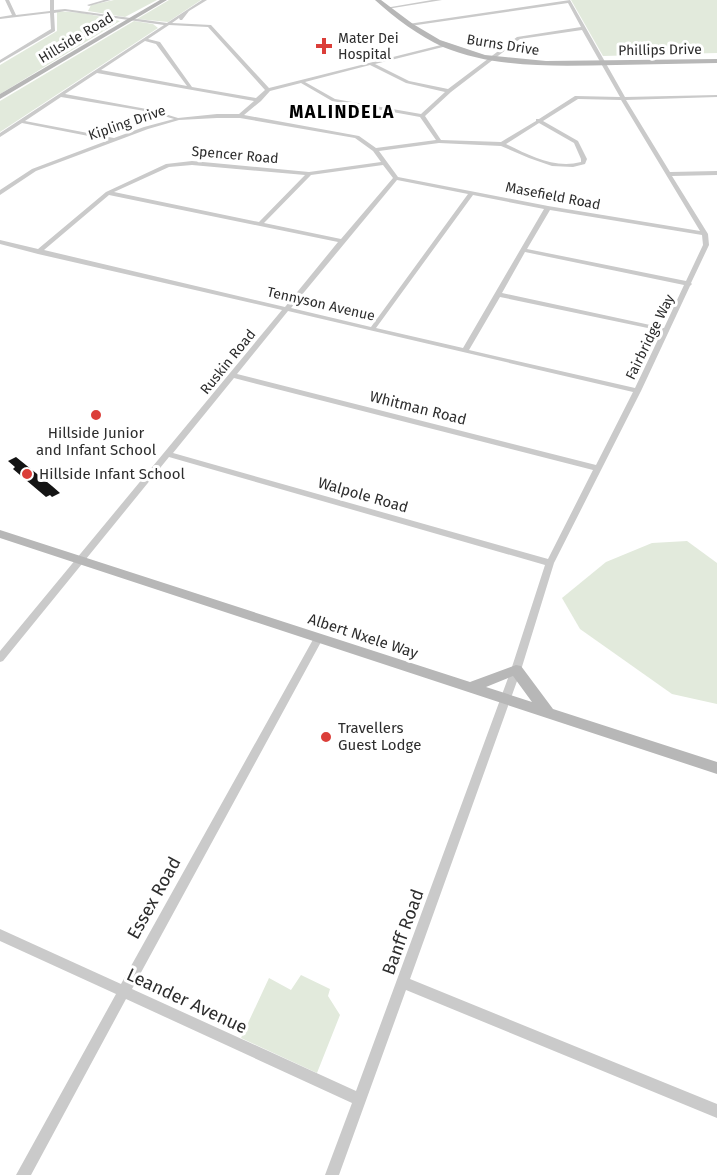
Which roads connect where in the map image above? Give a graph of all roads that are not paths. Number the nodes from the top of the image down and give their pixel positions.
1 (7, 0) edge
2 (51, 0) edge
3 (109, 0) edge
4 (164, 0) edge
5 (205, 0) edge
6 (378, 0) edge
7 (440, 0) edge
8 (568, 1) edge
9 (88, 2) edge
10 (387, 8) junction
11 (54, 10) junction
12 (85, 12) junction
13 (183, 14) junction
14 (14, 16) junction
15 (0, 18) edge
16 (130, 20) junction
17 (167, 24) junction
18 (179, 24) junction
19 (410, 25) junction
20 (584, 27) junction
21 (144, 39) junction
22 (445, 45) junction
23 (432, 48) junction
24 (459, 50) junction
25 (491, 57) junction
26 (717, 61) edge
27 (0, 62) edge
28 (603, 63) junction
29 (372, 64) junction
30 (576, 64) junction
31 (96, 71) junction
32 (610, 74) junction
33 (302, 81) junction
34 (190, 87) junction
35 (268, 90) junction
36 (449, 91) junction
37 (61, 95) junction
38 (717, 96) edge
39 (0, 97) edge
40 (623, 99) junction
41 (260, 100) junction
42 (240, 116) junction
43 (422, 116) junction
44 (178, 119) junction
45 (538, 120) junction
46 (20, 121) junction
47 (0, 135) edge
48 (114, 140) junction
49 (439, 141) junction
50 (501, 144) junction
51 (375, 150) junction
52 (384, 164) junction
53 (717, 173) edge
54 (309, 174) junction
55 (669, 174) junction
56 (396, 178) junction
57 (0, 182) edge
58 (12, 184) junction
59 (0, 193) edge
60 (108, 193) junction
61 (471, 193) junction
62 (548, 208) junction
63 (261, 223) junction
64 (705, 234) junction
65 (342, 241) junction
66 (0, 242) edge
67 (525, 250) junction
68 (38, 252) junction
69 (689, 284) junction
70 (497, 294) junction
71 (288, 309) junction
72 (373, 328) junction
73 (665, 330) junction
74 (465, 350) junction
75 (232, 375) junction
76 (637, 391) junction
77 (168, 454) junction
78 (597, 468) junction
79 (0, 534) edge
80 (79, 561) junction
81 (550, 563) junction
82 (318, 639) junction
83 (0, 658) edge
84 (516, 670) junction
85 (468, 688) junction
86 (505, 700) junction
87 (549, 714) junction
88 (717, 768) edge
89 (0, 935) edge
90 (404, 983) junction
91 (122, 991) junction
92 (358, 1099) junction
93 (717, 1111) edge
94 (23, 1175) edge
95 (332, 1175) edge

1 - 14 street
2 - 11 street
3 - 9 street
4 - 16 main road, Hillside Road
5 - 13 street
6 - 10 main road, Burns Drive
7 - 10 street
8 - 19 street
8 - 20 street
9 - 12 street
10 - 19 main road, Burns Drive
11 - 12 street
11 - 14 street
11 - 27 street
12 - 16 street
13 - 17 street
13 - 18 street
14 - 15 street
16 - 17 street
16 - 39 main road, Hillside Road
17 - 18 street
17 - 21 street
18 - 35 street
19 - 22 main road, Burns Drive
20 - 25 street
20 - 28 street
21 - 31 street
21 - 34 street
22 - 23 street
22 - 24 main road, Burns Drive
23 - 24 street
23 - 29 street
24 - 25 main road, Burns Drive
25 - 30 main road, Burns Drive
25 - 36 street
26 - 28 main road, Phillips Drive
28 - 30 main road, Burns Drive
28 - 32 street
29 - 33 street
29 - 36 street
30 - 32 main road
31 - 34 street
31 - 37 street
32 - 40 street
33 - 35 street
33 - 43 street
34 - 41 street
35 - 41 street
36 - 43 street
37 - 44 street
37 - 46 street
38 - 40 street
40 - 45 street
40 - 55 street
41 - 42 street
42 - 44 street, Kipling Drive
42 - 51 street, Kipling Drive
43 - 49 street
44 - 48 street, Kipling Drive
45 - 50 street
45 - 50 street
46 - 47 street
46 - 48 street
48 - 58 street, Kipling Drive
49 - 50 street
49 - 51 street
51 - 52 street, Kipling Drive
52 - 54 street, Spencer Road
52 - 56 street, Kipling Drive
53 - 55 street
54 - 60 street, Spencer Road
54 - 63 street
55 - 64 street
56 - 61 street, Masefield Road
56 - 65 street, Ruskin Road
57 - 58 street
58 - 59 street, Kipling Drive
60 - 63 street
60 - 68 street, Spencer Road
61 - 62 street, Masefield Road
61 - 72 street
62 - 64 street, Masefield Road
62 - 67 street
63 - 65 street
64 - 69 street, Fairbridge Way
65 - 71 street, Ruskin Road
66 - 68 street, Tennyson Avenue
67 - 69 street
67 - 70 street
68 - 71 street, Tennyson Avenue
69 - 73 street, Fairbridge Way
70 - 73 street
70 - 74 street
71 - 72 street, Tennyson Avenue
71 - 75 street, Ruskin Road
72 - 74 street, Tennyson Avenue
73 - 76 street, Fairbridge Way
74 - 76 street, Tennyson Avenue
75 - 77 street, Ruskin Road
75 - 78 street, Whitman Road
76 - 78 street, Fairbridge Way
77 - 80 street, Ruskin Road
77 - 81 street, Walpole Road
78 - 81 street, Fairbridge Way
79 - 80 main road, Albert Nxele Way
80 - 82 main road, Albert Nxele Way
80 - 83 street, Ruskin Road
81 - 84 street, Fairbridge Way
82 - 85 main road, Albert Nxele Way
82 - 91 street, Essex Road
84 - 85 main road
84 - 86 street, Fairbridge Way
84 - 87 main road
85 - 86 main road, Albert Nxele Way
86 - 87 main road, Albert Nxele Way
86 - 90 street, Banff Road
87 - 88 main road, Albert Nxele Way
89 - 91 street, Leander Avenue
90 - 92 street, Banff Road
90 - 93 street
91 - 92 street, Leander Avenue
91 - 94 street, Essex Road
92 - 95 street, Banff Road

